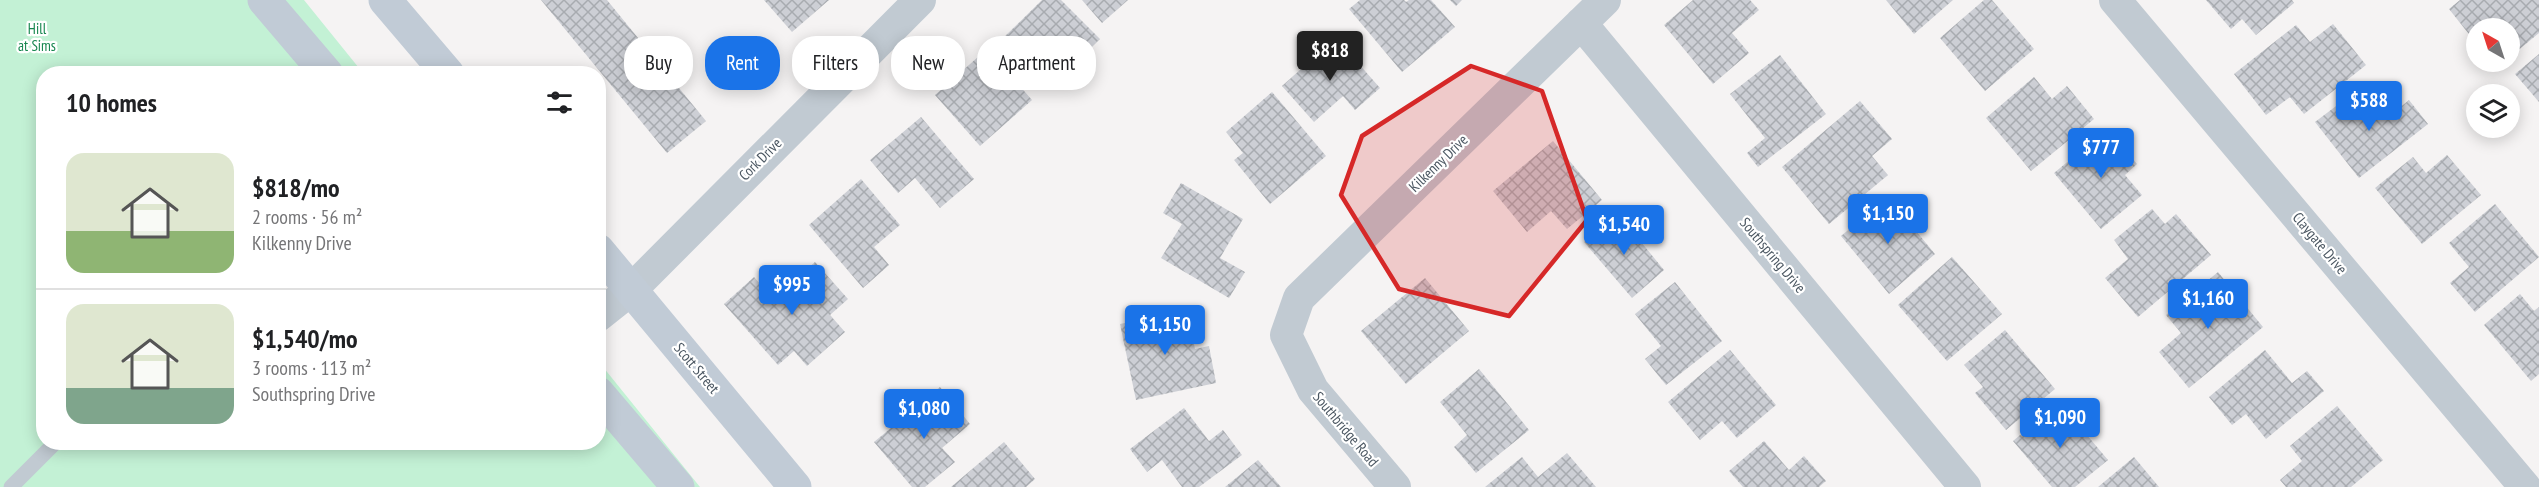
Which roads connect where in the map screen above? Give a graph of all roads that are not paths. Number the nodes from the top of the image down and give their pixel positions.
1 (264, 0) edge
2 (385, 0) edge
3 (920, 0) edge
4 (1605, 0) edge
5 (2115, 0) edge
6 (1581, 23) junction
7 (320, 66) edge
8 (441, 66) edge
9 (606, 259) edge
10 (632, 288) junction
11 (606, 309) edge
12 (1286, 335) joint
13 (606, 402) edge
14 (48, 450) edge
15 (11, 487) edge
16 (678, 487) edge
17 (795, 487) edge
18 (1395, 487) edge
19 (1965, 487) edge
20 (2525, 487) edge

1 - 7 main road
2 - 8 main road
3 - 10 street, Cork Drive
4 - 6 street, Kilkenny Drive
5 - 20 street, Claygate Drive
6 - 12 street, Kilkenny Drive
6 - 19 street, Southspring Drive
9 - 10 main road, Scott Street
10 - 11 street, Cork Drive
10 - 17 main road, Scott Street
12 - 18 street, Southbridge Road
13 - 16 main road
14 - 15 lane

